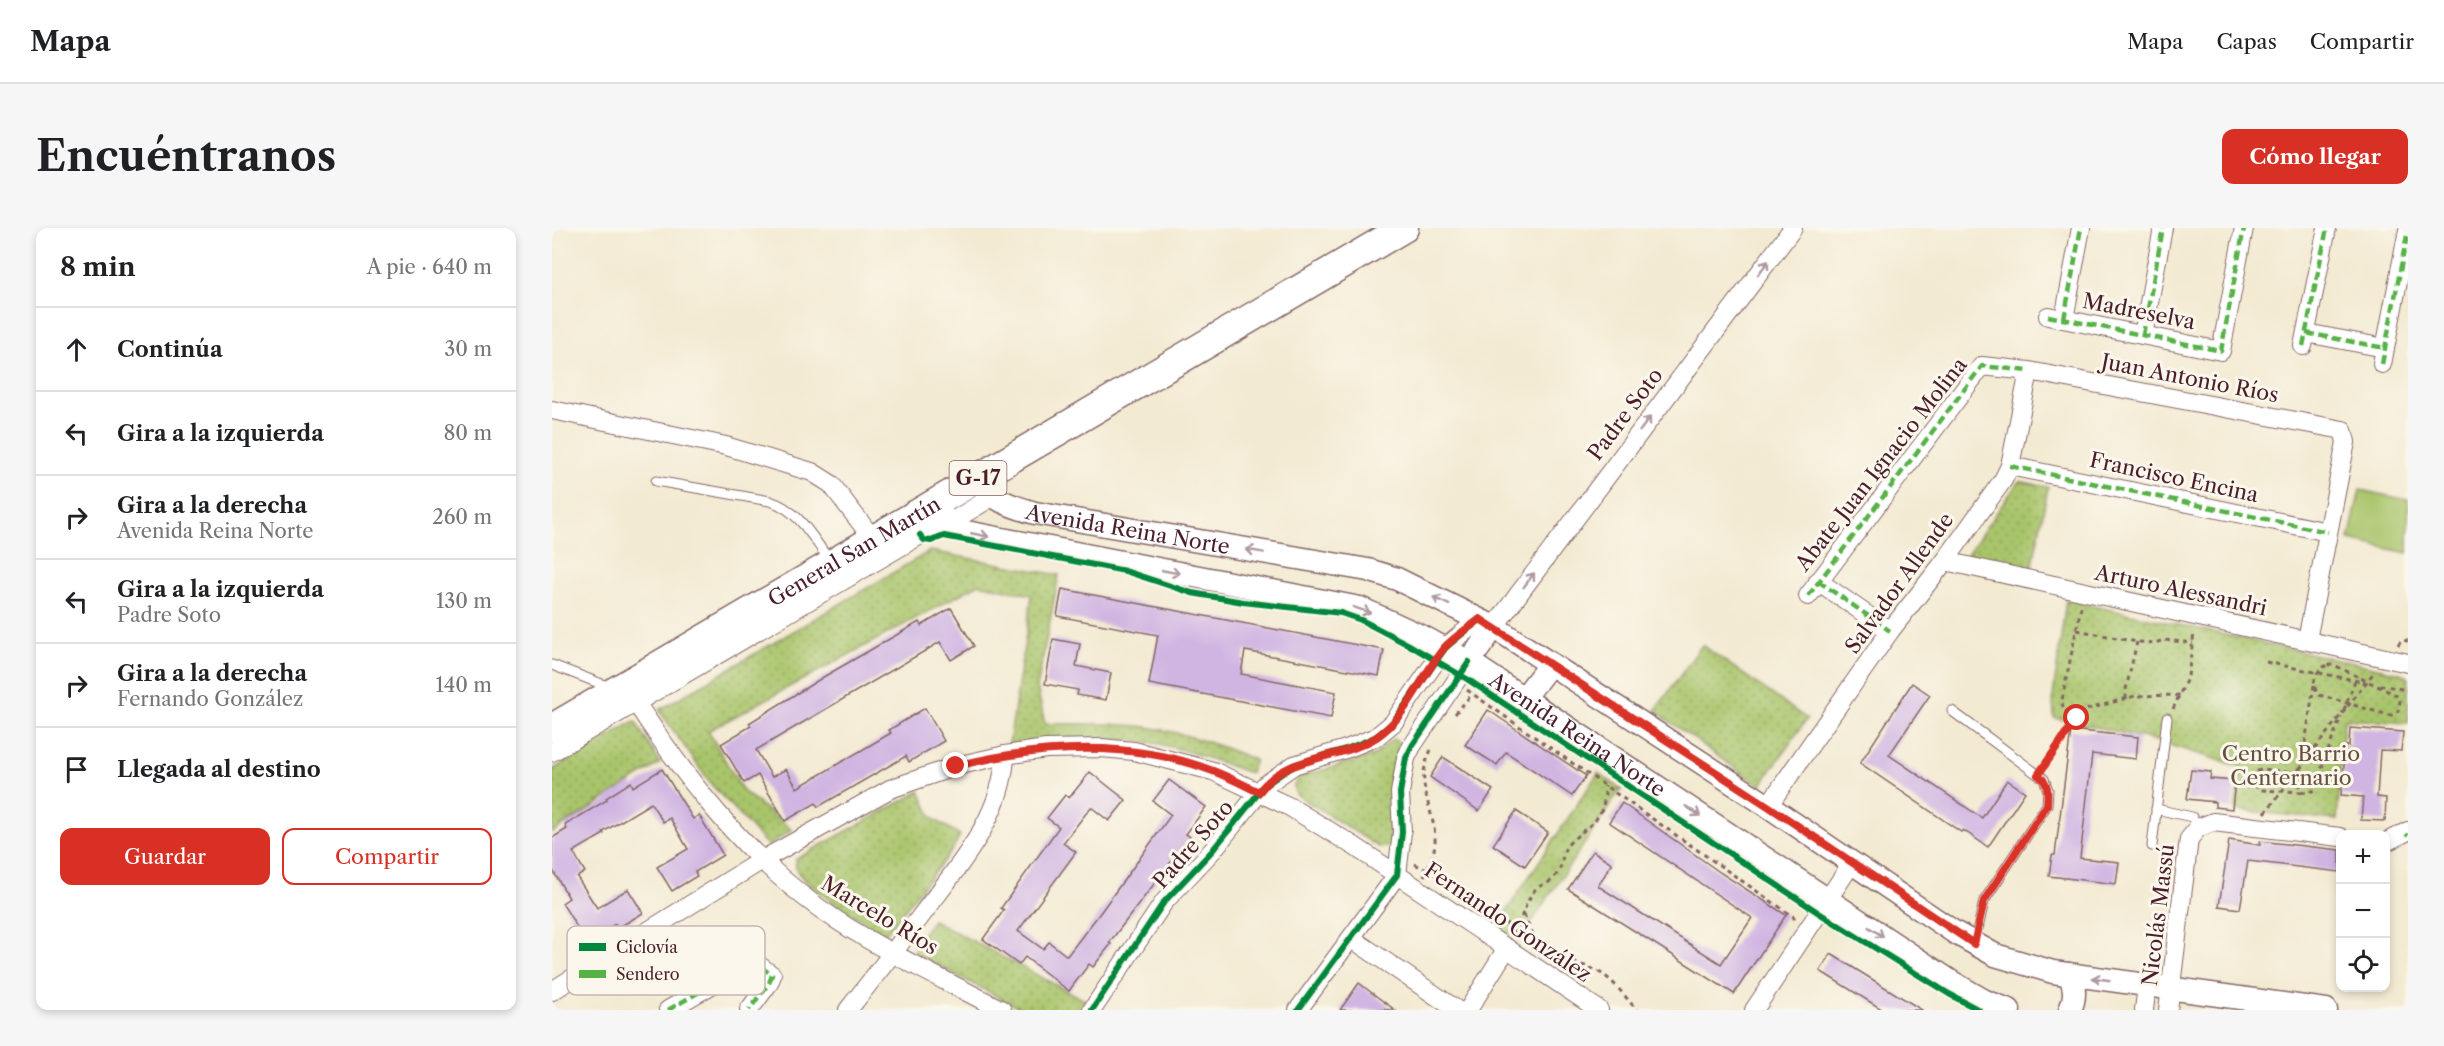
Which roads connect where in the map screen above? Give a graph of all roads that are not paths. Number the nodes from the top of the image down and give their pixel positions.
1 (1404, 228) edge
2 (1793, 228) edge
3 (2081, 228) edge
4 (2163, 228) edge
5 (2244, 228) edge
6 (2327, 228) edge
7 (2408, 230) edge
8 (2143, 335) junction
9 (2029, 370) junction
10 (552, 410) edge
11 (2010, 466) junction
12 (656, 481) dead end
13 (984, 488) junction
14 (940, 514) junction
15 (2328, 532) junction
16 (873, 539) junction
17 (1944, 561) junction
18 (831, 563) junction
19 (1818, 581) junction
20 (1808, 596) dead end
21 (1487, 623) junction
22 (1890, 631) junction
23 (2307, 640) junction
24 (1445, 648) junction
25 (1469, 662) junction
26 (2408, 663) edge
27 (1550, 664) junction
28 (552, 665) edge
29 (626, 695) junction
30 (1524, 699) junction
31 (1952, 711) dead end
32 (2167, 718) road end
33 (552, 728) edge
34 (552, 752) edge
35 (1005, 755) junction
36 (1259, 792) junction
37 (1768, 806) junction
38 (2156, 809) junction
39 (2198, 828) junction
40 (2407, 834) edge
41 (2336, 837) edge
42 (2390, 840) edge
43 (2152, 846) dead end
44 (762, 860) junction
45 (1852, 863) junction
46 (1397, 875) junction
47 (1827, 900) junction
48 (656, 926) edge
49 (1351, 938) junction
50 (1974, 944) junction
51 (1507, 948) junction
52 (893, 952) junction
53 (765, 970) edge
54 (2069, 974) junction
55 (567, 982) edge
56 (2147, 985) junction
57 (765, 989) edge
58 (552, 991) edge
59 (694, 995) edge
60 (761, 995) edge
61 (2169, 999) edge
62 (2223, 1003) edge
63 (668, 1010) edge
64 (749, 1010) edge
65 (848, 1010) edge
66 (1002, 1010) edge
67 (1092, 1010) edge
68 (1298, 1010) edge
69 (1457, 1010) edge
70 (1468, 1010) edge
71 (1599, 1010) edge
72 (1754, 1010) edge
73 (2009, 1010) edge
74 (2070, 1010) edge
75 (2144, 1010) edge
76 (2326, 1010) edge

1 - 13 main road, General San Martín / G-17
21 -> 2 street, Padre Soto
3 - 8 street, Madreselva
4 - 8 street
5 - 8 street, Madreselva
6 - 7 street
9 - 11 street, Salvador Allende
9 - 15 street, Juan Antonio Ríos
9 - 19 street, Abate Juan Ignacio Molina
10 - 16 street
11 - 15 street, Francisco Encina
11 - 17 street, Salvador Allende
12 - 18 lane
13 - 14 main road, General San Martín / G-17
21 -> 13 street, Avenida Reina Norte
14 - 16 main road, General San Martín / G-17
14 -> 24 street, Avenida Reina Norte
14 - 29 street, General San Martín
15 - 23 street
16 - 18 main road, General San Martín / G-17
17 - 22 street, Salvador Allende
17 - 23 street, Arturo Alessandri
18 - 29 main road, General San Martín / G-17
19 - 20 street, Abate Juan Ignacio Molina
19 - 22 street
21 - 24 street, Padre Soto
21 - 25 street
21 - 27 street, Avenida Reina Norte
22 - 37 street, Salvador Allende
23 - 26 street, Arturo Alessandri
24 - 25 street, Avenida Reina Norte
24 - 36 street, Padre Soto
25 - 30 street, Avenida Reina Norte
25 - 46 street
27 - 30 street
27 - 37 street, Avenida Reina Norte
28 - 29 lane
29 - 33 main road, General San Martín / G-17
29 - 34 street, General San Martín
29 - 44 street, Marcelo Ríos
30 -> 47 street, Avenida Reina Norte
31 - 50 lane
32 - 38 lane
35 - 36 street, Fernando González
35 - 44 street, Fernando González
35 - 52 street
36 - 46 street, Fernando González
36 - 67 street, Padre Soto
37 - 45 street, Avenida Reina Norte
38 - 39 lane
38 - 43 lane
39 - 41 street
39 - 61 street, Nicolás Massú
40 - 42 street
44 - 48 street, Fernando González
44 - 52 street, Marcelo Ríos
45 - 47 street
45 - 50 street, Avenida Reina Norte
46 - 49 street
46 - 51 street, Fernando González
47 - 72 street
47 -> 73 street, Avenida Reina Norte
49 - 68 street
49 - 69 street
50 - 54 street, Avenida Reina Norte
51 - 70 street
51 - 71 street, Fernando González
52 - 65 street
52 - 66 street, Marcelo Ríos
53 - 57 street
56 -> 54 street, Avenida Reina Norte
54 - 74 street
55 - 58 street, Fernando González
56 - 61 street, Avenida Reina Norte
56 - 75 street, Nicolás Massú
59 - 63 street
60 - 64 street
61 - 62 street, Avenida Reina Norte
62 - 76 street, Avenida Reina Norte

